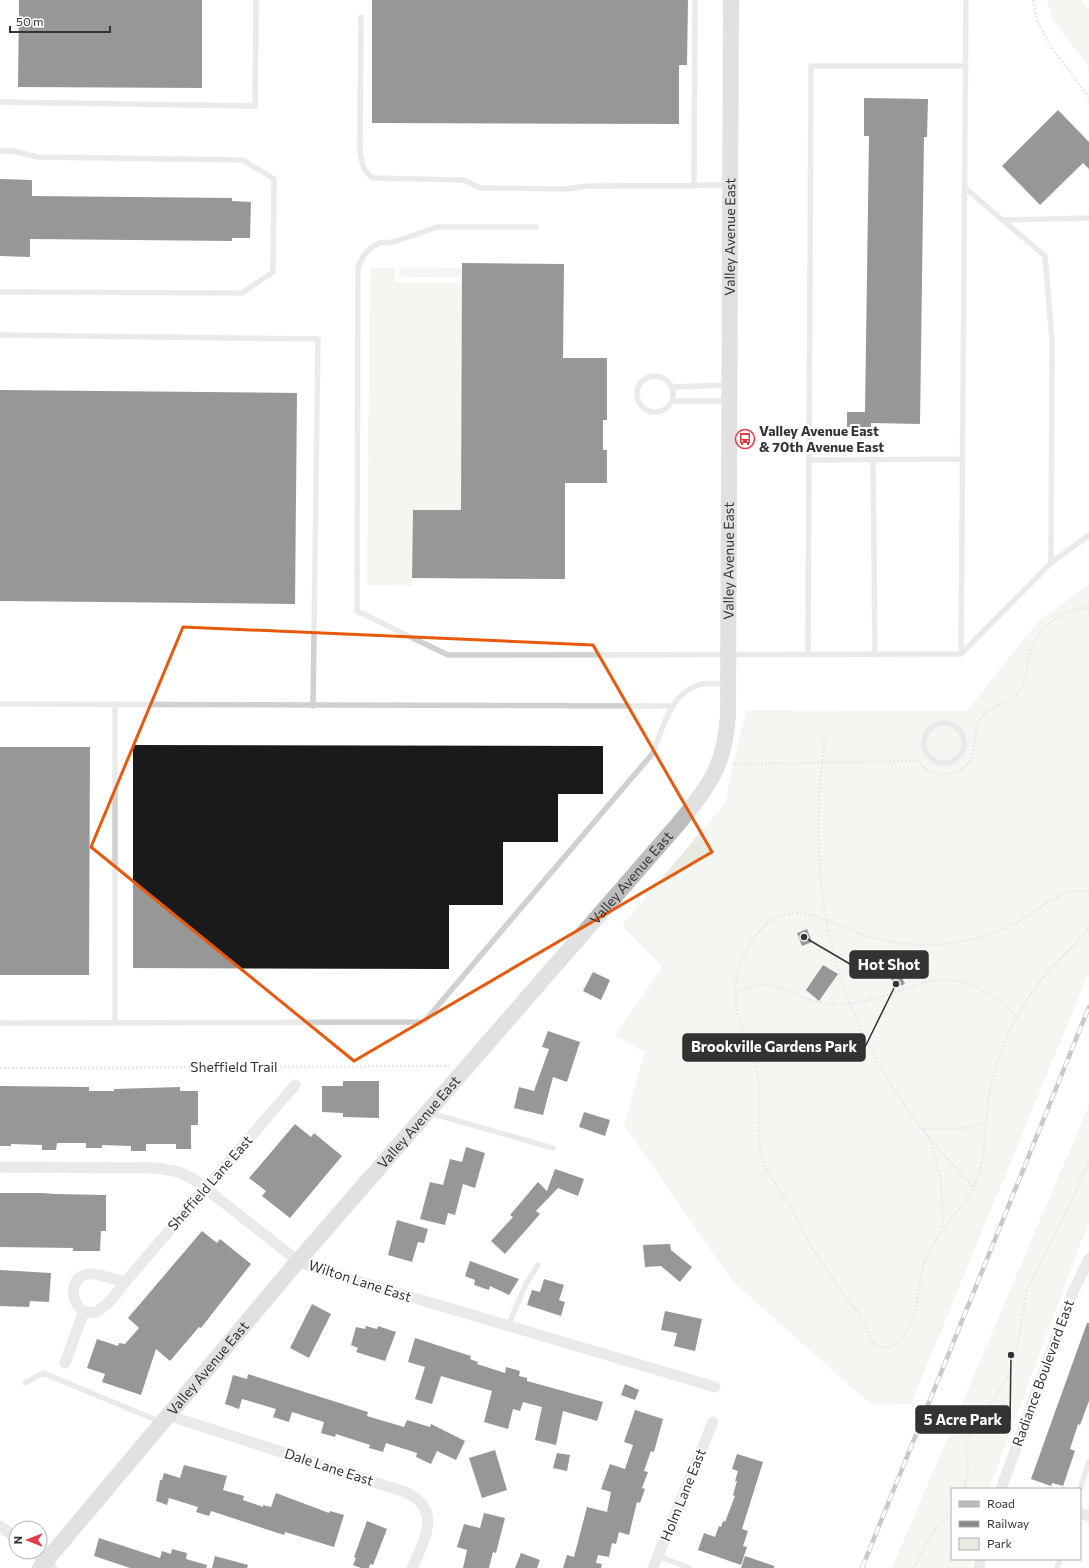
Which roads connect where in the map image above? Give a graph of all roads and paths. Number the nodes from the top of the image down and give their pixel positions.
1 (256, 0) edge
2 (695, 0) edge
3 (731, 0) edge
4 (966, 0) edge
5 (1033, 0) edge
6 (361, 17) dead end
7 (966, 66) junction
8 (1089, 96) edge
9 (0, 102) edge
10 (0, 150) edge
11 (730, 185) junction
12 (694, 186) junction
13 (965, 188) junction
14 (1089, 218) edge
15 (1004, 220) junction
16 (536, 227) dead end
17 (0, 292) edge
18 (0, 335) edge
19 (672, 387) junction
20 (729, 393) junction
21 (673, 401) junction
22 (963, 459) junction
23 (809, 460) junction
24 (873, 460) junction
25 (1089, 535) edge
26 (1051, 563) junction
27 (1089, 607) edge
28 (961, 654) junction
29 (808, 655) junction
30 (874, 655) junction
31 (728, 656) junction
32 (727, 684) junction
33 (0, 704) edge
34 (114, 704) junction
35 (313, 706) junction
36 (672, 706) junction
37 (954, 725) joint
38 (824, 739) dead end
39 (720, 761) junction
40 (823, 762) junction
41 (1089, 892) edge
42 (827, 921) junction
43 (1089, 927) edge
44 (735, 993) junction
45 (850, 1003) junction
46 (1017, 1017) junction
47 (114, 1023) junction
48 (0, 1024) edge
49 (468, 1066) junction
50 (0, 1068) edge
51 (295, 1085) dead end
52 (427, 1112) junction
53 (986, 1123) junction
54 (922, 1129) junction
55 (930, 1140) junction
56 (552, 1148) dead end
57 (1089, 1160) edge
58 (0, 1167) edge
59 (974, 1187) junction
60 (206, 1188) junction
61 (943, 1228) junction
62 (1089, 1259) edge
63 (298, 1261) junction
64 (538, 1265) dead end
65 (126, 1281) junction
66 (84, 1311) junction
67 (508, 1327) junction
68 (64, 1363) dead end
69 (26, 1382) dead end
70 (715, 1387) dead end
71 (164, 1419) junction
72 (713, 1422) dead end
73 (1089, 1462) edge
74 (964, 1488) edge
75 (1004, 1488) edge
76 (1080, 1488) edge
77 (951, 1515) edge
78 (658, 1556) junction
79 (43, 1562) edge
80 (412, 1568) edge
81 (653, 1568) edge
82 (689, 1568) edge
83 (913, 1568) edge

1 - 9 lane
2 - 12 lane
3 - 11 main road, Valley Avenue East
4 - 7 lane
5 - 8 path
6 - 12 lane
7 - 13 lane
7 - 23 lane
10 - 17 lane
11 - 12 lane
11 - 20 main road, Valley Avenue East
13 - 15 lane
13 - 22 lane
14 - 15 lane
15 - 26 lane
16 - 31 lane
18 - 35 lane
19 - 20 lane
19 - 21 lane
19 - 21 lane
20 - 21 lane
20 - 31 main road, Valley Avenue East
22 - 24 lane
22 - 28 lane
23 - 24 lane
23 - 29 lane
24 - 30 lane
25 - 26 lane
26 - 28 lane
27 - 40 path
28 - 30 lane
29 - 30 lane
29 - 31 lane
31 - 32 main road, Valley Avenue East
32 - 36 lane
32 - 39 main road, Valley Avenue East
33 - 34 lane
34 - 35 lane
34 - 47 lane
35 - 36 lane
36 - 47 lane
37 - 37 lane
38 - 40 path
39 - 40 path
39 - 49 main road, Valley Avenue East
40 - 42 path
41 - 42 path
42 - 44 path
42 - 45 path
43 - 46 path
44 - 45 path
44 - 61 path
45 - 46 path
45 - 54 path
46 - 53 path
47 - 48 lane
49 - 50 path, Sheffield Trail
49 - 52 main road, Valley Avenue East
51 - 60 street, Sheffield Lane East
52 - 56 lane
52 - 63 main road, Valley Avenue East
53 - 54 path
53 - 59 path
54 - 55 path
55 - 59 path
55 - 61 path
57 - 74 path
58 - 60 street, Wilton Lane East
59 - 61 path
60 - 63 street, Wilton Lane East
60 - 65 street, Sheffield Lane East
62 - 75 street, Radiance Boulevard East
63 - 67 street, Wilton Lane East
63 - 71 main road, Valley Avenue East
64 - 67 lane
65 - 66 street, Sheffield Lane East
65 - 66 street
66 - 68 street
67 - 70 street, Wilton Lane East
69 - 71 lane
71 - 79 main road, Valley Avenue East
71 - 80 street, Dale Lane East
72 - 78 street, Holm Lane East
73 - 76 lane
77 - 83 path
78 - 81 street, Holm Lane East
78 - 82 lane

